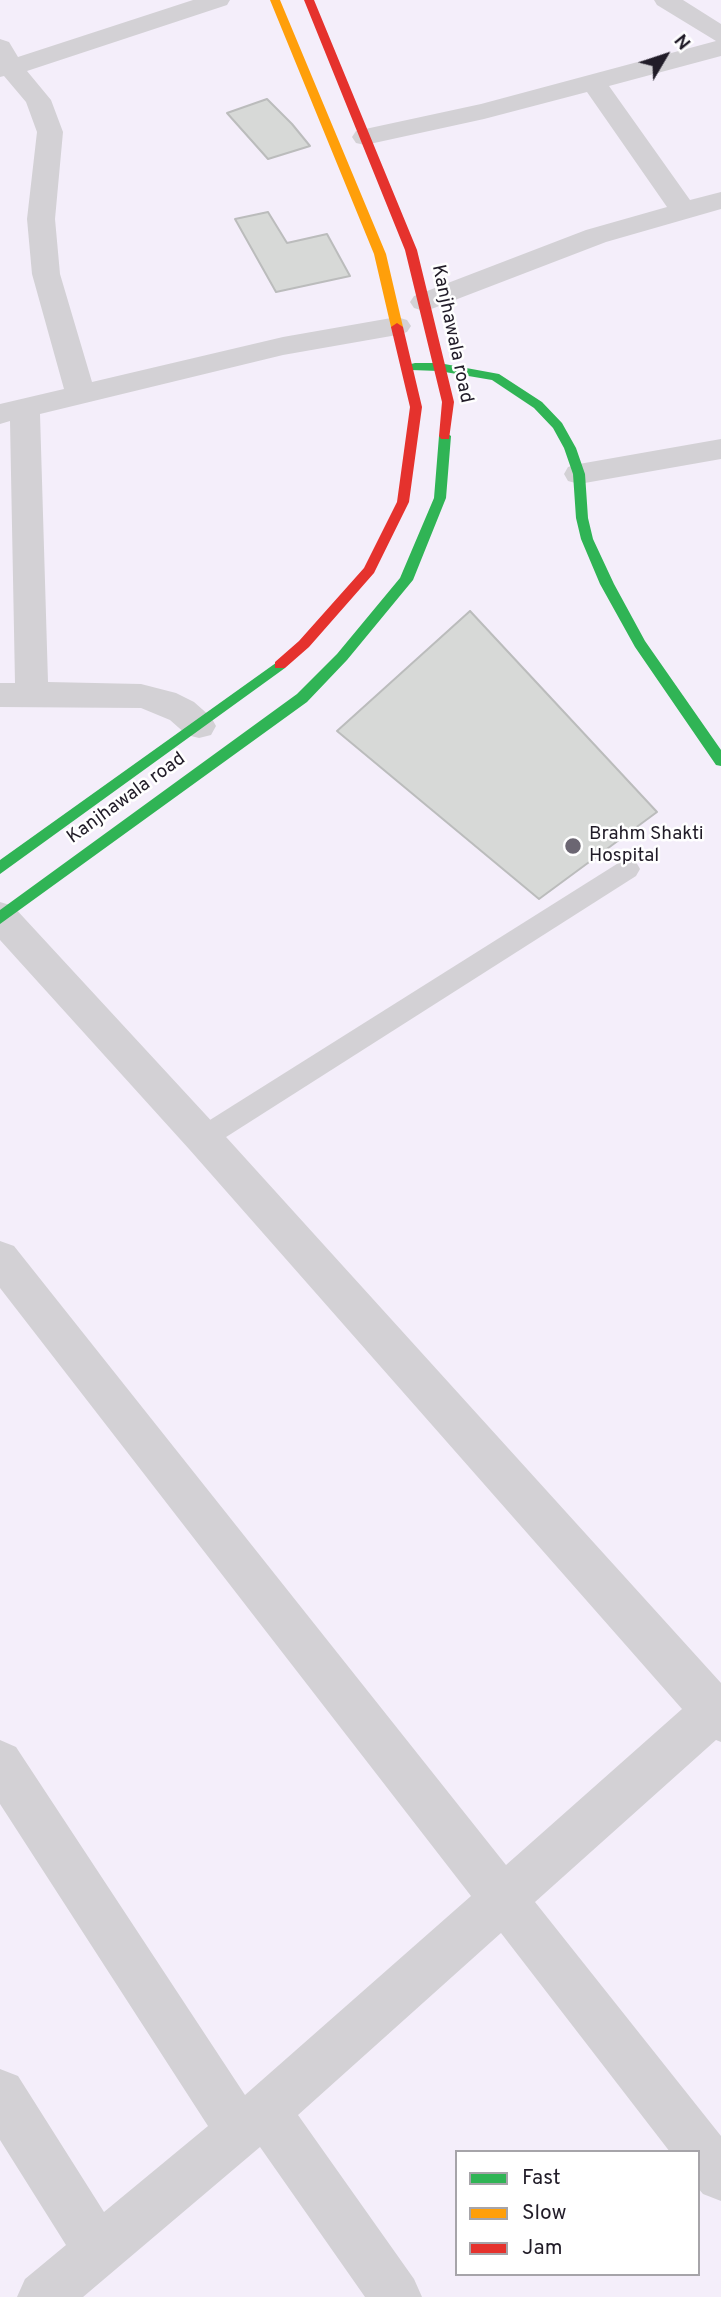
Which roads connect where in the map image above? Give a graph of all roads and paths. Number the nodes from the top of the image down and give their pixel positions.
1 (218, 0) edge
2 (275, 0) edge
3 (309, 0) edge
4 (670, 1) edge
5 (721, 35) edge
6 (721, 48) edge
7 (4, 61) edge
8 (593, 82) junction
9 (365, 137) junction
10 (721, 200) edge
11 (684, 211) junction
12 (424, 302) junction
13 (397, 326) junction
14 (406, 367) junction
15 (439, 367) junction
16 (81, 396) junction
17 (13, 411) edge
18 (721, 449) edge
19 (579, 474) junction
20 (16, 694) edge
21 (199, 726) junction
22 (721, 761) edge
23 (0, 868) edge
24 (628, 869) dead end
25 (0, 917) edge
26 (203, 1138) junction
27 (0, 1258) edge
28 (719, 1712) edge
29 (0, 1763) edge
30 (505, 1898) junction
31 (0, 2094) edge
32 (252, 2121) junction
33 (721, 2176) edge
34 (98, 2249) junction
35 (43, 2297) edge
36 (396, 2297) edge

1 - 7 street
2 - 13 main road, Kanjhawala road
3 - 9 main road, Kanjhawala road
4 - 5 street
6 - 8 street
7 - 16 street
8 - 9 street
8 - 11 street
9 - 12 main road, Kanjhawala road
10 - 11 street
11 - 12 street
12 - 15 main road, Kanjhawala road
13 - 14 main road, Kanjhawala road
13 - 16 street
14 - 15 main road
14 - 21 main road, Kanjhawala road
15 - 19 main road
15 - 25 main road, Kanjhawala road
16 - 17 street
17 - 20 street
18 - 19 street
19 - 22 main road
20 - 21 street
21 - 23 main road, Kanjhawala road
24 - 26 lane
25 - 26 street
26 - 28 street
27 - 30 street
28 - 30 street
29 - 32 street
30 - 32 street
30 - 33 street
31 - 34 street
32 - 34 street
32 - 36 street
34 - 35 street

